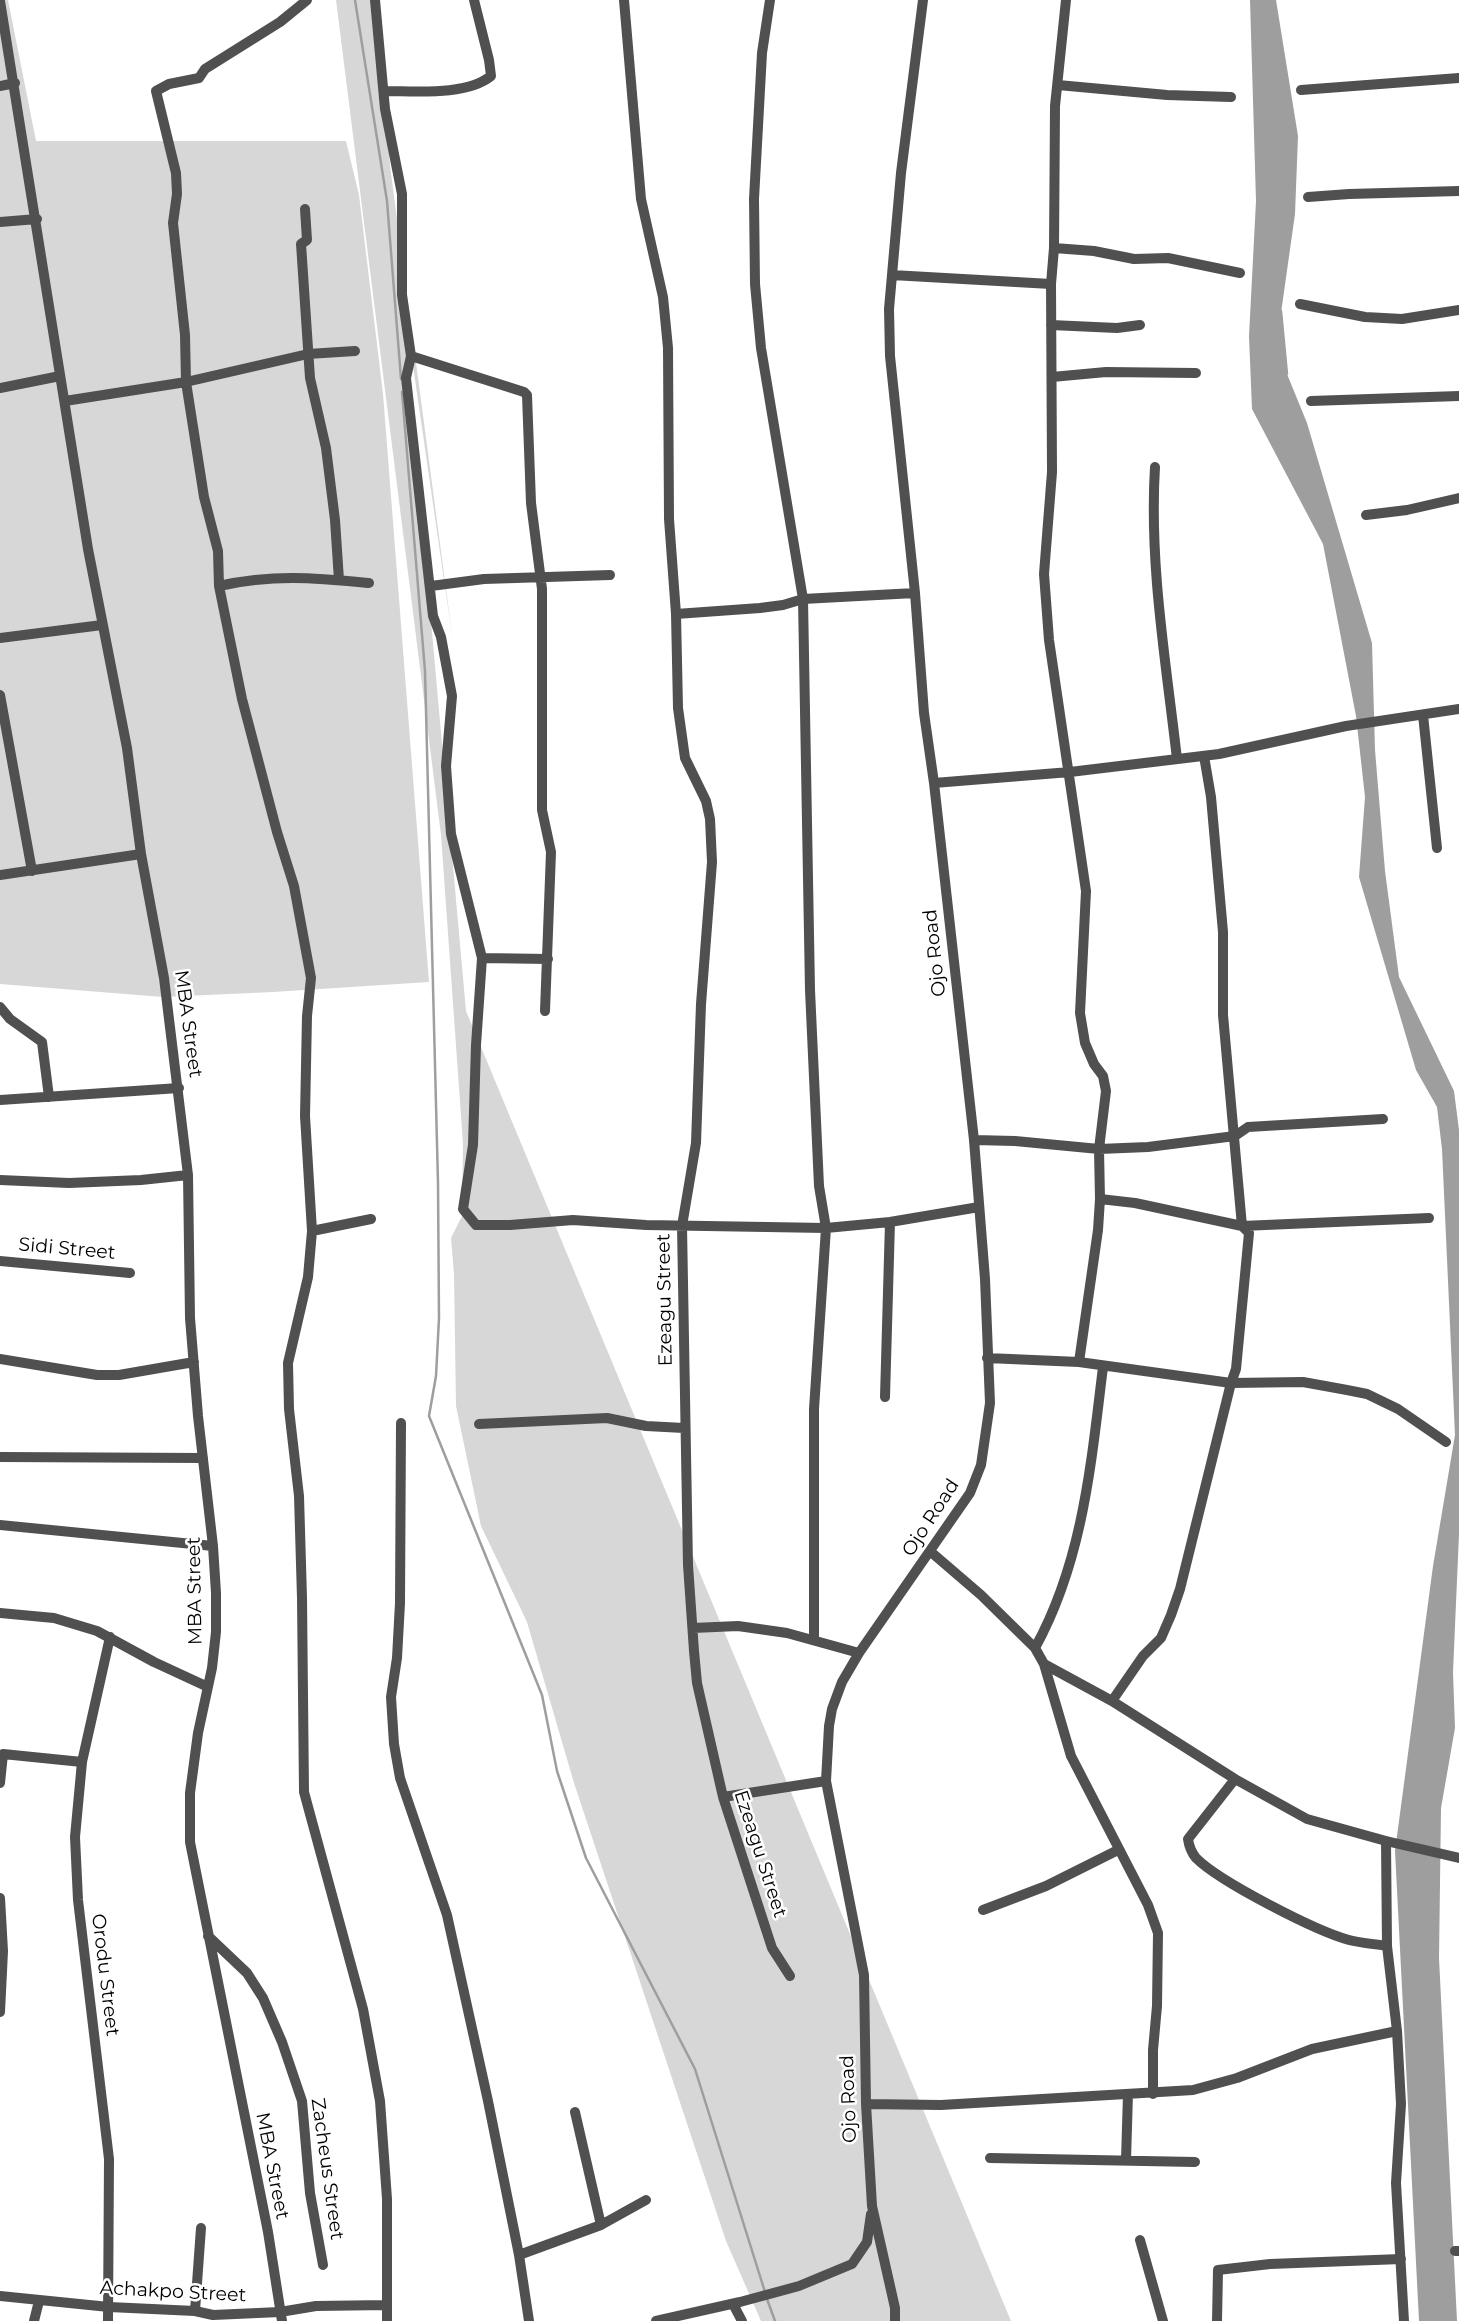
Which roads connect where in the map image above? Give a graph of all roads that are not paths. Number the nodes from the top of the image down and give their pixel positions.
1 (307, 0) edge
2 (375, 0) edge
3 (474, 0) edge
4 (624, 0) edge
5 (770, 0) edge
6 (923, 0) edge
7 (1066, 0) edge
8 (0, 1) edge
9 (1459, 78) edge
10 (15, 83) junction
11 (1058, 85) junction
12 (0, 86) edge
13 (1301, 90) dead end
14 (385, 91) junction
15 (1231, 97) dead end
16 (1459, 191) edge
17 (1308, 197) dead end
18 (305, 209) dead end
19 (37, 219) junction
20 (0, 222) edge
21 (1054, 248) junction
22 (1240, 273) dead end
23 (892, 275) junction
24 (1051, 284) junction
25 (1300, 304) dead end
26 (1459, 310) edge
27 (1051, 325) junction
28 (1140, 325) dead end
29 (355, 351) dead end
30 (308, 354) junction
31 (411, 356) junction
32 (1196, 373) dead end
33 (60, 376) junction
34 (1052, 377) junction
35 (186, 382) junction
36 (0, 388) edge
37 (1459, 396) edge
38 (65, 401) junction
39 (1311, 401) dead end
40 (1155, 467) dead end
41 (1459, 498) edge
42 (1366, 515) dead end
43 (610, 575) dead end
44 (540, 577) junction
45 (340, 580) junction
46 (369, 583) dead end
47 (219, 586) junction
48 (430, 586) junction
49 (915, 593) junction
50 (803, 599) junction
51 (676, 614) junction
52 (102, 625) junction
53 (0, 638) edge
54 (0, 695) edge
55 (1459, 709) edge
56 (1423, 715) junction
57 (1204, 756) junction
58 (1177, 759) junction
59 (1070, 772) junction
60 (934, 783) junction
61 (1437, 848) dead end
62 (141, 854) junction
63 (32, 871) junction
64 (0, 875) edge
65 (482, 958) junction
66 (548, 960) junction
67 (0, 1007) edge
68 (545, 1011) dead end
69 (179, 1088) junction
70 (50, 1097) junction
71 (0, 1100) edge
72 (1383, 1119) dead end
73 (1235, 1136) junction
74 (974, 1140) junction
75 (1099, 1149) junction
76 (188, 1175) junction
77 (0, 1180) edge
78 (1100, 1199) junction
79 (979, 1207) junction
80 (1429, 1218) dead end
81 (371, 1219) dead end
82 (890, 1222) junction
83 (682, 1226) junction
84 (1242, 1226) junction
85 (826, 1228) junction
86 (312, 1231) junction
87 (0, 1261) edge
88 (130, 1273) dead end
89 (988, 1358) junction
90 (0, 1359) edge
91 (194, 1362) junction
92 (1079, 1362) junction
93 (1103, 1367) junction
94 (1231, 1383) junction
95 (885, 1396) dead end
96 (401, 1423) dead end
97 (479, 1424) dead end
98 (684, 1428) junction
99 (1446, 1442) dead end
100 (0, 1457) edge
101 (203, 1458) junction
102 (0, 1525) edge
103 (213, 1546) junction
104 (931, 1552) junction
105 (0, 1613) edge
106 (693, 1628) junction
107 (110, 1637) junction
108 (814, 1640) junction
109 (1035, 1648) junction
110 (859, 1653) junction
111 (1044, 1664) junction
112 (208, 1687) junction
113 (1112, 1701) junction
114 (82, 1762) junction
115 (1236, 1779) junction
116 (826, 1780) junction
117 (0, 1783) edge
118 (723, 1797) junction
119 (1387, 1842) junction
120 (1118, 1850) junction
121 (1459, 1858) edge
122 (0, 1898) edge
123 (983, 1910) dead end
124 (208, 1936) junction
125 (1387, 1946) junction
126 (790, 1976) dead end
127 (0, 2012) edge
128 (1397, 2031) junction
129 (1128, 2094) junction
130 (1153, 2094) junction
131 (866, 2104) junction
132 (575, 2112) dead end
133 (990, 2158) dead end
134 (1126, 2160) junction
135 (1195, 2162) dead end
136 (646, 2200) dead end
137 (872, 2206) junction
138 (601, 2225) junction
139 (201, 2228) dead end
140 (1140, 2240) dead end
141 (519, 2255) junction
142 (1401, 2259) junction
143 (323, 2265) dead end
144 (0, 2296) edge
145 (39, 2301) junction
146 (736, 2303) junction
147 (387, 2305) junction
148 (109, 2307) junction
149 (195, 2311) junction
150 (281, 2317) edge
151 (34, 2321) edge
152 (108, 2321) edge
153 (387, 2321) edge
154 (528, 2321) edge
155 (656, 2321) edge
156 (742, 2321) edge
157 (895, 2321) edge
158 (1163, 2321) edge
159 (1217, 2321) edge
160 (1405, 2321) edge

1 - 35 street
2 - 14 street
3 - 14 street
4 - 51 street, Ezeagu Street
5 - 50 street
6 - 23 street, Ojo Road
7 - 11 street
8 - 10 street, MBA Street
9 - 13 street
10 - 12 street
10 - 19 street, MBA Street
11 - 15 street
11 - 21 street
14 - 31 street
16 - 17 street
18 - 30 street
19 - 20 street
19 - 33 street, MBA Street
21 - 22 street
21 - 24 street
23 - 24 street
23 - 49 street, Ojo Road
24 - 27 street
25 - 26 street
27 - 28 street
27 - 34 street
29 - 30 street
30 - 35 street
30 - 45 street
31 - 44 street
31 - 48 street
32 - 34 street
33 - 36 street
33 - 38 street, MBA Street
34 - 59 street
35 - 38 street
35 - 47 street
37 - 39 street
38 - 52 street, MBA Street
40 - 58 street
41 - 42 street
43 - 44 street
44 - 48 street
44 - 66 street
45 - 46 street
45 - 47 street
47 - 86 street
48 - 65 street
49 - 50 street
49 - 60 street, Ojo Road
50 - 51 street
50 - 85 street
51 - 83 street, Ezeagu Street
52 - 53 street
52 - 62 street, MBA Street
54 - 63 street
55 - 56 street
56 - 57 street
56 - 61 street
57 - 58 street
57 - 73 street
58 - 59 street
59 - 60 street
59 - 75 street
60 - 74 street, Ojo Road
62 - 63 street
62 - 69 street, MBA Street
63 - 64 street
65 - 66 street
65 - 83 street
66 - 68 street
67 - 70 street
69 - 70 street
69 - 76 street, MBA Street
70 - 71 street
72 - 73 street
73 - 75 street
73 - 84 street
74 - 75 street
74 - 79 street, Ojo Road
75 - 78 street
76 - 77 street
76 - 91 street, MBA Street
78 - 84 street
78 - 92 street
79 - 82 street
79 - 89 street, Ojo Road
80 - 84 street
81 - 86 street
82 - 85 street
82 - 95 street
83 - 85 street
83 - 98 street, Ezeagu Street
84 - 94 street
85 - 108 street
86 - 147 street
87 - 88 street, Sidi Street
89 - 92 street
89 - 104 street, Ojo Road
90 - 91 street
91 - 101 street, MBA Street
92 - 93 street
93 - 94 street
93 - 109 street
94 - 99 street
94 - 113 street
96 - 141 street
97 - 98 street
98 - 106 street, Ezeagu Street
100 - 101 street
101 - 103 street, MBA Street
102 - 103 street
103 - 112 street, MBA Street
104 - 109 street
104 - 110 street, Ojo Road
105 - 107 street
106 - 108 street
106 - 118 street, Ezeagu Street
107 - 112 street
107 - 114 street, Orodu Street
108 - 110 street
109 - 111 street
110 - 116 street, Ojo Road
111 - 113 street
111 - 120 street
112 - 124 street, MBA Street
113 - 115 street
114 - 117 street
114 - 148 street, Orodu Street
115 - 119 street
115 - 125 street
116 - 118 street
116 - 131 street, Ojo Road
118 - 126 street, Ezeagu Street
119 - 121 street
119 - 125 street
120 - 123 street
120 - 130 street
122 - 127 street
124 - 143 street, Zacheus Street
124 - 150 street, MBA Street
125 - 128 street
128 - 130 street
128 - 142 street
129 - 130 street
129 - 131 street
129 - 134 street
131 - 137 street, Ojo Road
132 - 138 street
133 - 134 street
134 - 135 street
136 - 138 street
137 - 146 street
137 - 157 street
138 - 141 street
139 - 149 street
140 - 158 street
141 - 154 street
142 - 159 street
142 - 160 street
144 - 145 street, Achakpo Street
145 - 148 street, Achakpo Street
145 - 151 street
146 - 155 street
146 - 156 street
147 - 150 street, Achakpo Street
147 - 153 street
148 - 149 street, Achakpo Street
148 - 152 street, Orodu Street
149 - 150 street, Achakpo Street

